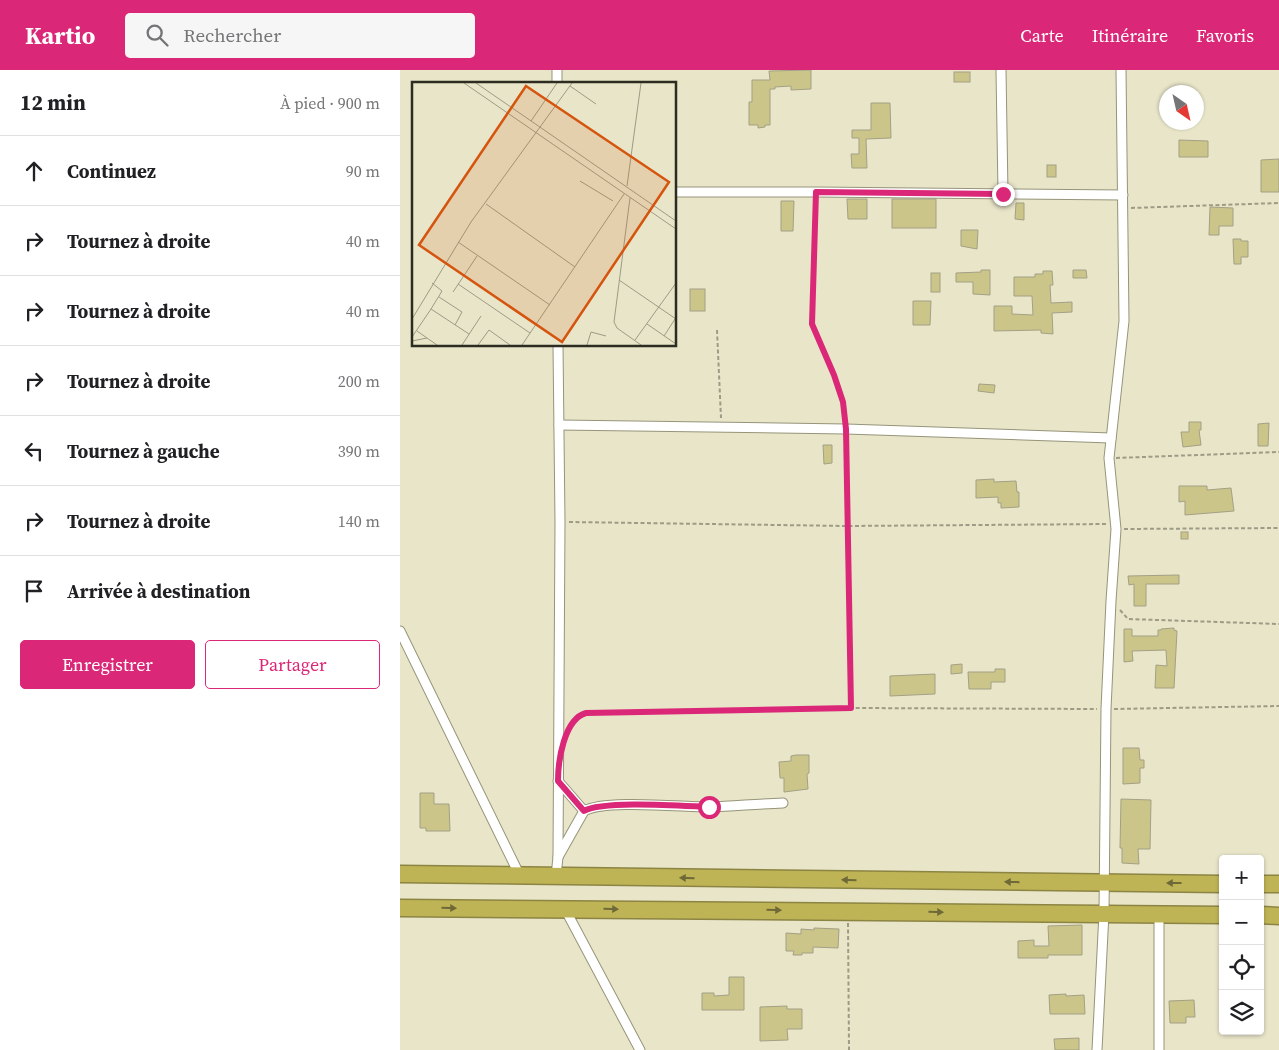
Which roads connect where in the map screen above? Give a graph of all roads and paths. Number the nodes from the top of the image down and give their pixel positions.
1 (1001, 70) edge
2 (1121, 70) edge
3 (676, 192) edge
4 (816, 192) junction
5 (1003, 194) junction
6 (1123, 195) junction
7 (1279, 203) edge
8 (1123, 209) junction
9 (718, 330) dead end
10 (558, 346) edge
11 (559, 425) junction
12 (722, 427) junction
13 (846, 429) junction
14 (1111, 438) junction
15 (1279, 452) edge
16 (1109, 458) junction
17 (560, 522) junction
18 (848, 526) junction
19 (1279, 528) edge
20 (1116, 529) junction
21 (1111, 601) junction
22 (1279, 624) edge
23 (400, 631) edge
24 (1279, 706) edge
25 (851, 708) junction
26 (1106, 709) junction
27 (566, 738) dead end
28 (558, 781) junction
29 (783, 803) dead end
30 (584, 811) junction
31 (558, 857) junction
32 (400, 874) edge
33 (520, 876) junction
34 (556, 876) junction
35 (1104, 883) junction
36 (1219, 884) edge
37 (1264, 884) edge
38 (1279, 884) edge
39 (400, 908) edge
40 (565, 908) junction
41 (848, 911) junction
42 (1104, 913) junction
43 (1159, 914) junction
44 (1219, 915) edge
45 (1264, 915) edge
46 (1279, 916) edge
47 (640, 1050) edge
48 (850, 1050) edge
49 (1097, 1050) edge
50 (1159, 1050) edge

1 - 5 street
2 - 6 street
3 - 4 street
4 - 5 street
4 - 13 path
5 - 6 street
6 - 8 street
7 - 8 path
8 - 14 street
9 - 12 path
10 - 11 street
11 - 12 street
11 - 17 street
12 - 13 street
13 - 14 street
13 - 18 path
14 - 16 street
15 - 16 path
16 - 20 street
17 - 18 path
17 - 28 street
18 - 20 path
18 - 25 path
19 - 20 path
20 - 21 street
21 - 22 path
21 - 26 street
23 - 33 street
24 - 26 path
25 - 26 path
25 - 27 path
26 - 35 street
28 - 30 street
28 - 31 street
29 - 30 street
30 - 31 street
31 - 34 street
32 - 33 highway
33 - 34 highway
35 -> 34 highway
36 -> 35 highway
35 - 42 street
37 - 38 highway
39 -> 40 highway
40 -> 41 highway
40 - 47 street
41 -> 42 highway
41 - 48 path
42 - 43 highway
42 - 49 street
43 - 44 highway
43 - 50 street
45 - 46 highway

